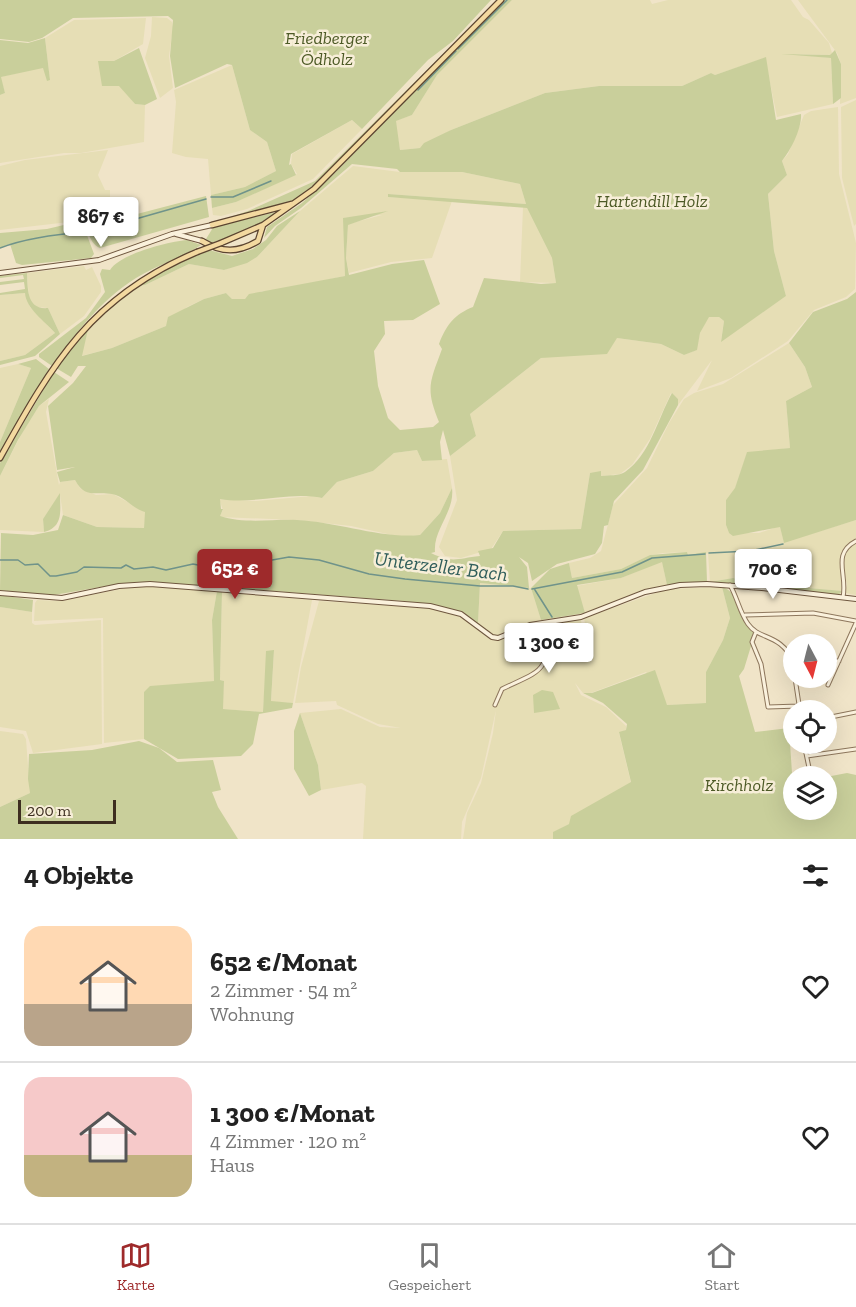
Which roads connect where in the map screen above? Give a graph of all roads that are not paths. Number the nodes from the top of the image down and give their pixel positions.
1 (501, 0) edge
2 (300, 201) junction
3 (212, 225) joint
4 (263, 225) junction
5 (172, 234) junction
6 (202, 241) joint
7 (0, 273) edge
8 (0, 458) edge
9 (856, 541) edge
10 (730, 585) junction
11 (0, 593) edge
12 (843, 597) junction
13 (856, 599) edge
14 (745, 615) junction
15 (551, 622) junction
16 (856, 622) edge
17 (540, 623) junction
18 (756, 632) junction
19 (543, 633) junction
20 (783, 646) edge
21 (839, 661) joint
22 (837, 665) edge
23 (495, 705) dead end
24 (783, 707) edge
25 (856, 712) edge
26 (837, 716) edge
27 (856, 750) edge
28 (807, 756) joint
29 (809, 766) edge

1 - 2 main road
2 - 3 main road
2 - 4 main road
3 - 5 street
4 - 6 main road
4 - 8 main road, bridge
5 - 6 street
5 - 7 street
9 - 12 street
10 - 12 street
10 - 14 street
10 - 15 street
11 - 17 street
12 - 13 street
14 - 16 street
14 - 18 street
15 - 17 street
15 - 19 street
16 - 21 street
17 - 19 street
18 - 20 street
18 - 24 street
19 - 23 street
21 - 22 street
25 - 26 street
27 - 28 street
28 - 29 street

